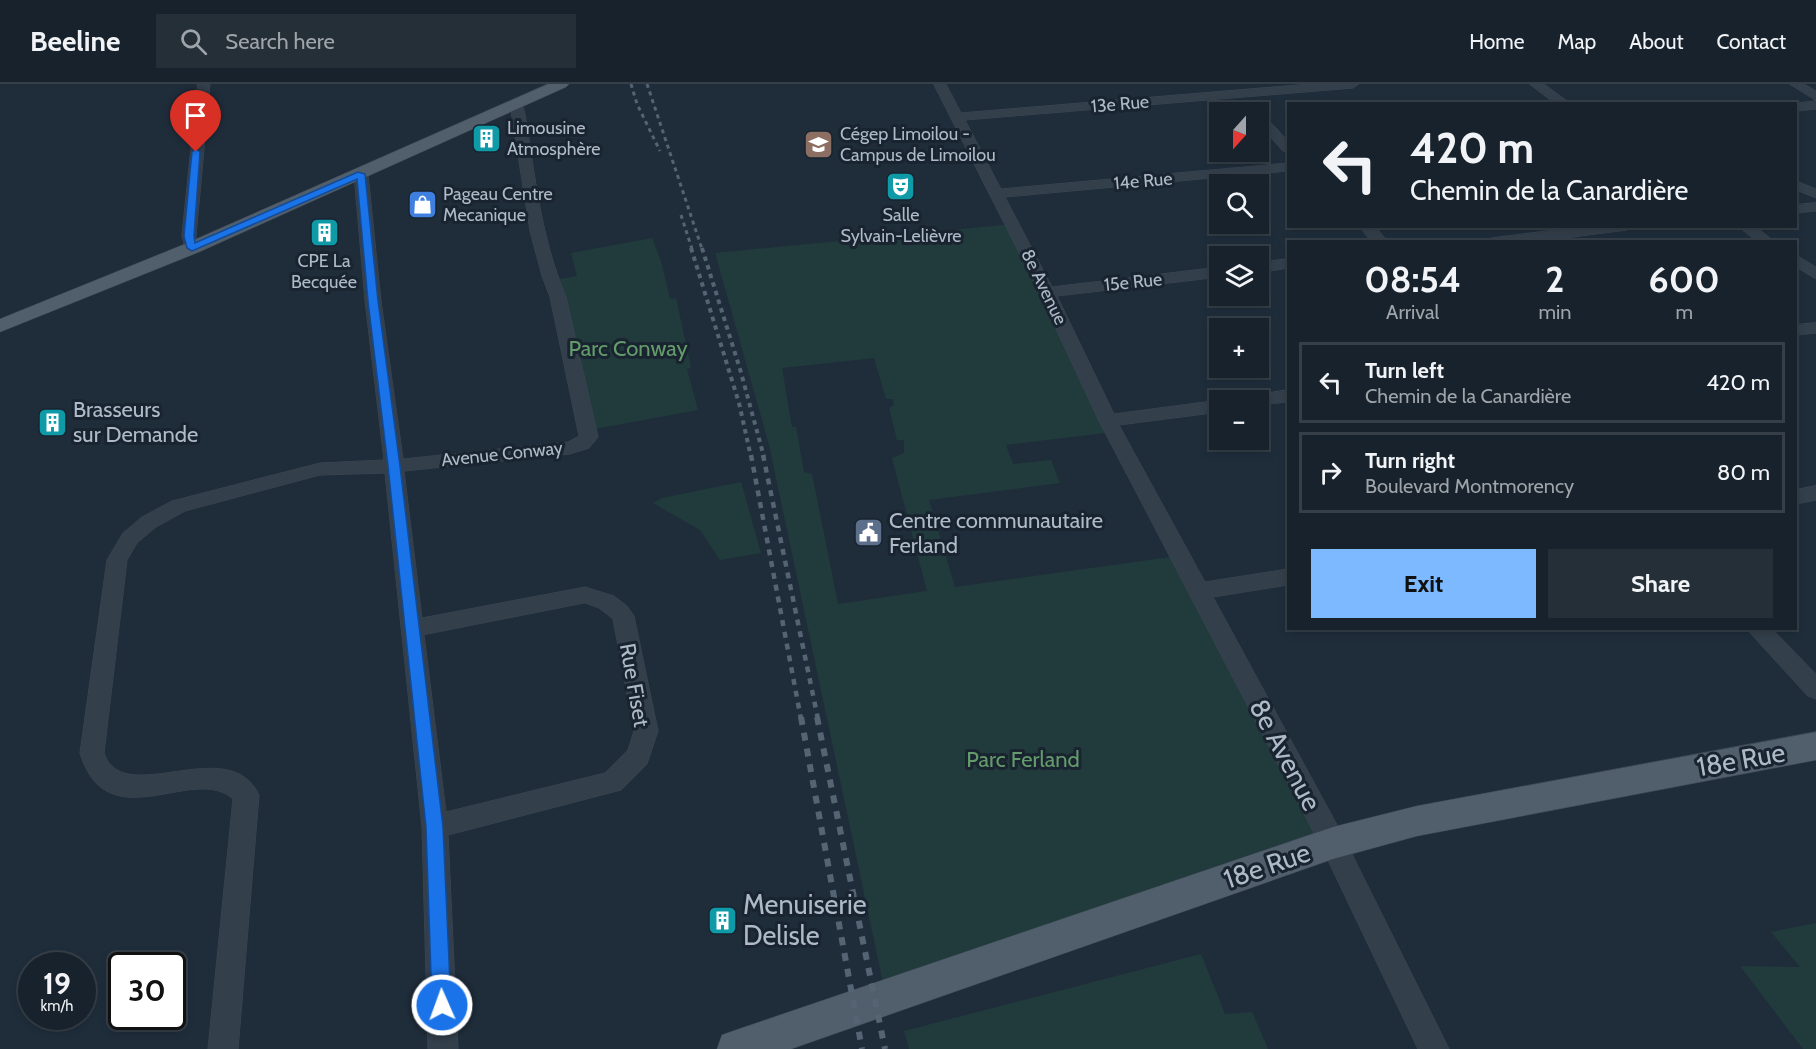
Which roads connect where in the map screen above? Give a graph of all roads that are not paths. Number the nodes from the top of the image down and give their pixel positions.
1 (204, 84) edge
2 (561, 84) edge
3 (940, 84) edge
4 (1227, 84) edge
5 (1353, 84) edge
6 (1536, 84) edge
7 (1796, 84) edge
8 (1237, 94) junction
9 (1816, 96) edge
10 (1245, 102) edge
11 (1562, 102) edge
12 (516, 104) junction
13 (1816, 105) edge
14 (1797, 107) edge
15 (958, 117) junction
16 (1269, 128) edge
17 (1287, 147) edge
18 (1287, 167) edge
19 (361, 174) junction
20 (1797, 185) edge
21 (997, 194) junction
22 (1816, 194) edge
23 (1816, 207) edge
24 (1797, 209) edge
25 (1368, 228) edge
26 (1610, 228) edge
27 (1748, 228) edge
28 (1379, 240) edge
29 (1509, 240) edge
30 (1765, 240) edge
31 (192, 248) junction
32 (1797, 261) edge
33 (1287, 264) edge
34 (1269, 267) edge
35 (1209, 273) edge
36 (1816, 274) edge
37 (1047, 292) junction
38 (0, 326) edge
39 (1816, 328) edge
40 (1797, 330) edge
41 (0, 338) edge
42 (1287, 396) edge
43 (1269, 398) edge
44 (1209, 407) edge
45 (1108, 421) junction
46 (394, 466) junction
47 (1816, 493) edge
48 (1797, 497) edge
49 (1287, 577) edge
50 (1197, 591) junction
51 (411, 628) junction
52 (1759, 630) edge
53 (1816, 689) edge
54 (1816, 746) edge
55 (435, 827) junction
56 (1333, 843) junction
57 (223, 1049) edge
58 (443, 1049) edge
59 (735, 1049) edge
60 (1434, 1049) edge

1 - 31 street
2 - 12 main road
3 - 15 street, 8e Avenue
4 - 8 street
5 - 8 street, 13e Rue
6 - 11 street
7 - 9 street
8 - 10 street
8 - 15 street, 13e Rue
12 - 19 main road
12 - 46 street, Avenue Conway
13 - 14 street
15 - 21 street, 8e Avenue
16 - 17 street
18 - 21 street, 14e Rue
19 - 31 main road
19 - 46 street
20 - 22 street
21 - 37 street, 8e Avenue
23 - 24 street
25 - 28 street
26 - 29 street
27 - 30 street
31 - 38 main road
31 - 41 main road
32 - 36 street
33 - 34 street
35 - 37 street, 15e Rue
37 - 45 street, 8e Avenue
39 - 40 street
42 - 43 street
44 - 45 street
45 - 50 street, 8e Avenue
46 - 51 street
46 - 57 street
47 - 48 street
49 - 50 street
50 - 56 street, 8e Avenue
51 - 55 street
51 - 55 street, Rue Fiset
52 - 53 street
54 - 56 main road, 18e Rue
55 - 58 street
56 - 59 main road, 18e Rue
56 - 60 street, 8e Avenue

